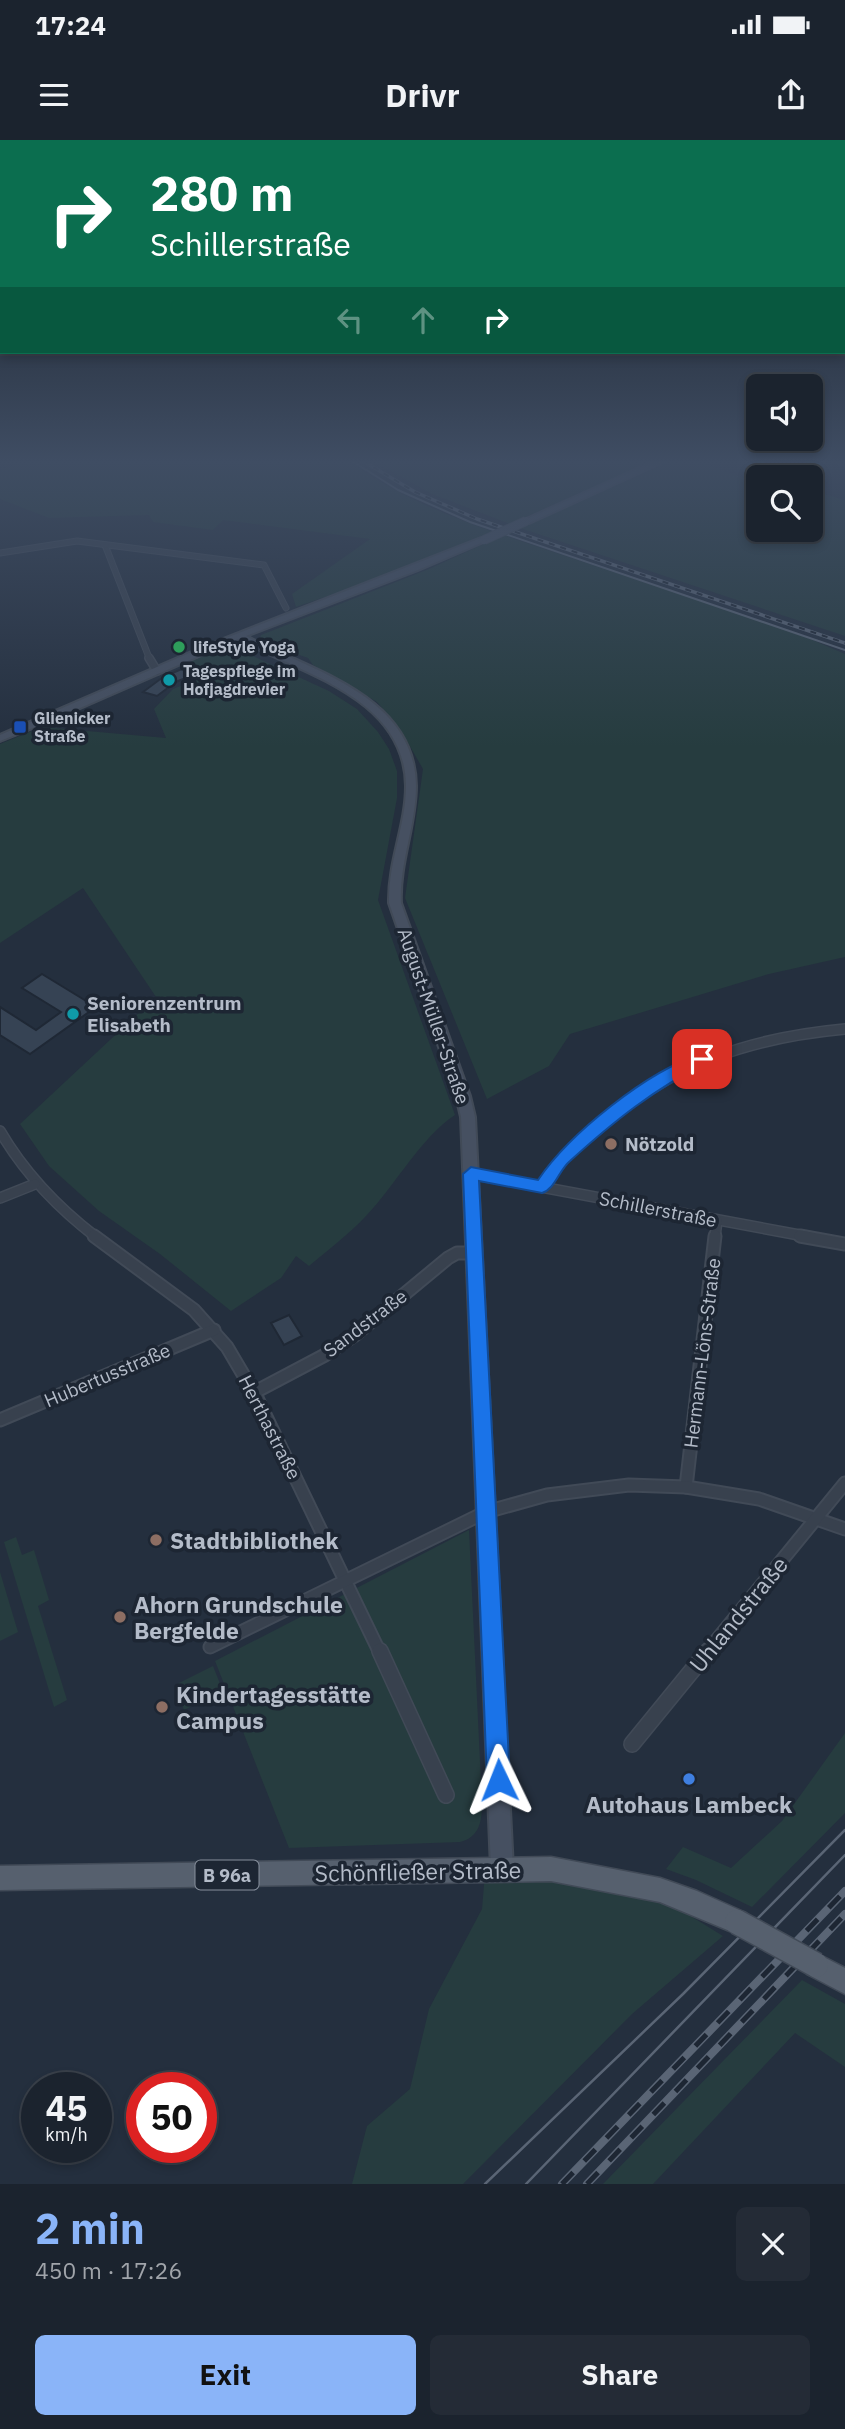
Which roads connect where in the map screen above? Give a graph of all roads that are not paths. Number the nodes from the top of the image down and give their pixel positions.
1 (109, 556) edge
2 (196, 556) edge
3 (446, 556) edge
4 (286, 608) dead end
5 (239, 636) junction
6 (157, 671) junction
7 (0, 738) edge
8 (845, 1029) edge
9 (0, 1131) edge
10 (471, 1174) junction
11 (34, 1184) junction
12 (542, 1187) junction
13 (0, 1198) edge
14 (717, 1220) junction
15 (845, 1244) edge
16 (475, 1253) junction
17 (214, 1330) junction
18 (253, 1393) junction
19 (0, 1420) edge
20 (845, 1483) edge
21 (686, 1487) junction
22 (486, 1512) junction
23 (816, 1518) junction
24 (845, 1529) edge
25 (346, 1578) junction
26 (210, 1647) dead end
27 (632, 1744) dead end
28 (446, 1795) dead end
29 (502, 1868) junction
30 (0, 1878) edge
31 (845, 1982) edge

1 - 6 street
2 - 4 street
3 - 5 main road, bridge
5 - 6 main road
5 - 10 main road, August-Müller-Straße
6 - 7 main road
8 - 12 street
9 - 11 street, Herthastraße
10 - 12 street, Schillerstraße
10 - 16 main road, August-Müller-Straße
11 - 13 street
11 - 17 street, Herthastraße
12 - 14 street, Schillerstraße
14 - 15 street, Schillerstraße
14 - 21 street, Hermann-Löns-Straße
16 - 18 street, Sandstraße
16 - 22 main road, August-Müller-Straße
17 - 18 street, Herthastraße
17 - 19 street, Hubertusstraße
18 - 25 street, Herthastraße
20 - 23 street, Uhlandstraße
21 - 22 street
21 - 23 street
22 - 25 street
22 - 29 main road, August-Müller-Straße
23 - 24 street
23 - 27 street, Uhlandstraße
25 - 26 street
25 - 28 street, Herthastraße
29 - 30 main road, Schönfließer Straße / B 96a
29 - 31 main road, Schönfließer Straße / B 96a, bridge

